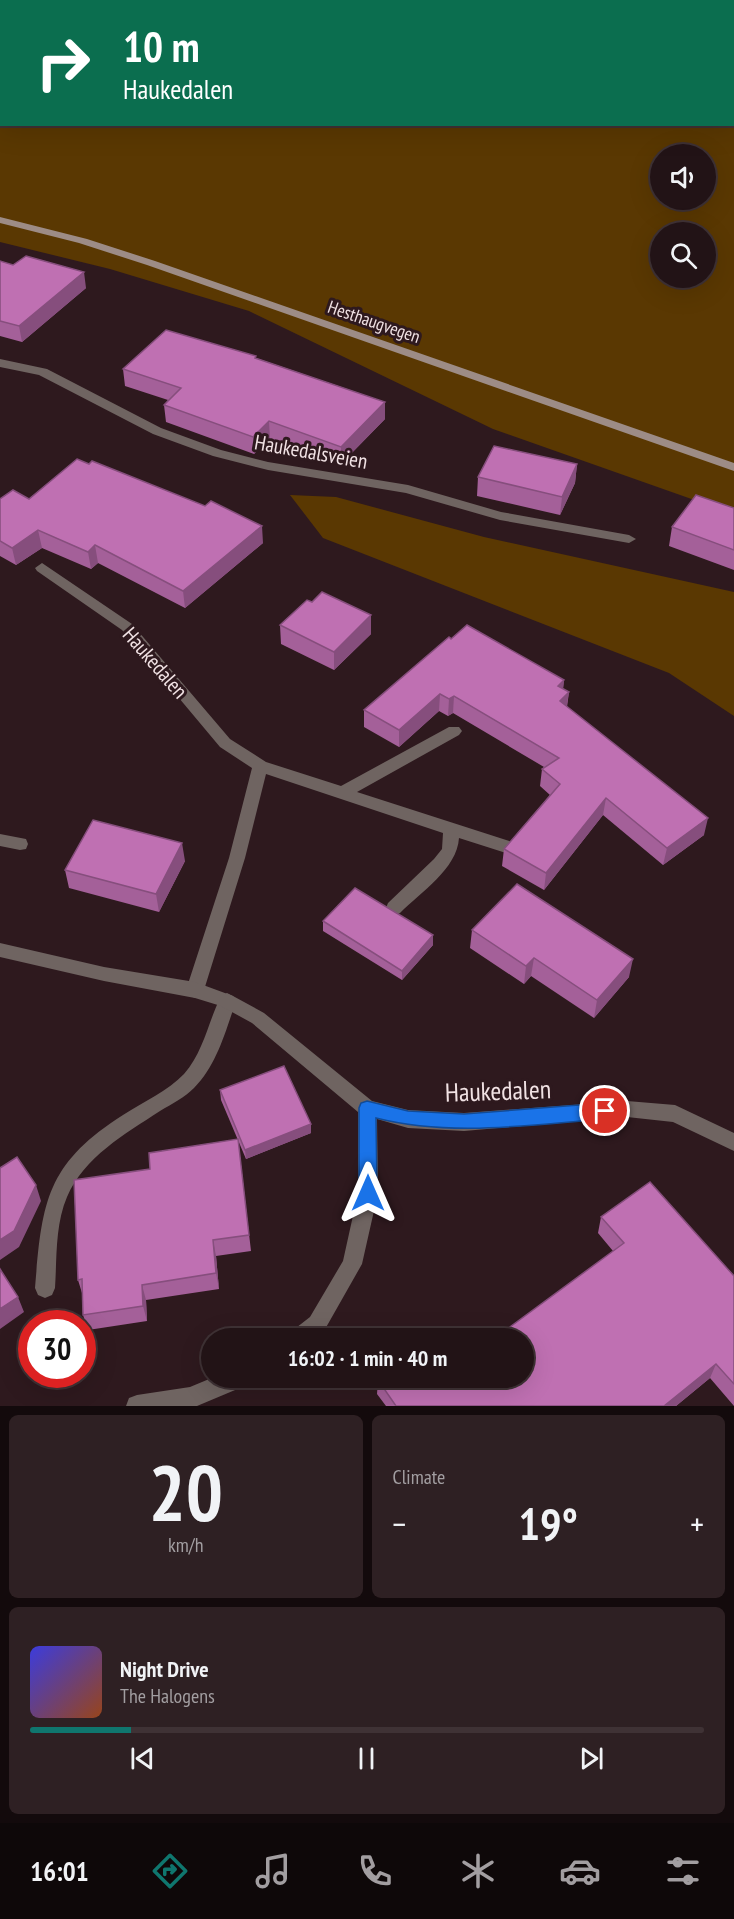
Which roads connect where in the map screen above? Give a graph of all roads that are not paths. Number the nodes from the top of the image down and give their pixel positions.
1 (0, 220) edge
2 (0, 363) edge
3 (734, 467) edge
4 (629, 539) dead end
5 (42, 568) dead end
6 (453, 731) dead end
7 (260, 766) junction
8 (344, 792) junction
9 (452, 828) junction
10 (0, 840) edge
11 (20, 844) dead end
12 (506, 847) edge
13 (394, 908) edge
14 (0, 950) edge
15 (195, 990) junction
16 (226, 1001) junction
17 (367, 1108) junction
18 (734, 1142) edge
19 (45, 1288) dead end
20 (312, 1328) edge
21 (213, 1388) edge
22 (137, 1406) edge

1 - 3 main road, Hesthaugvegen
2 - 4 street, Haukedalsveien
5 - 7 street, Haukedalen
6 - 8 street
7 - 8 street, Haukedalen
7 - 15 street
8 - 9 street, Haukedalen
9 - 12 street, Haukedalen
9 - 13 street
10 - 11 street
14 - 15 street, Haukedalen
15 - 16 street, Haukedalen
16 - 17 street, Haukedalen
16 - 19 street
17 - 18 street, Haukedalen
17 - 20 street
21 - 22 street

